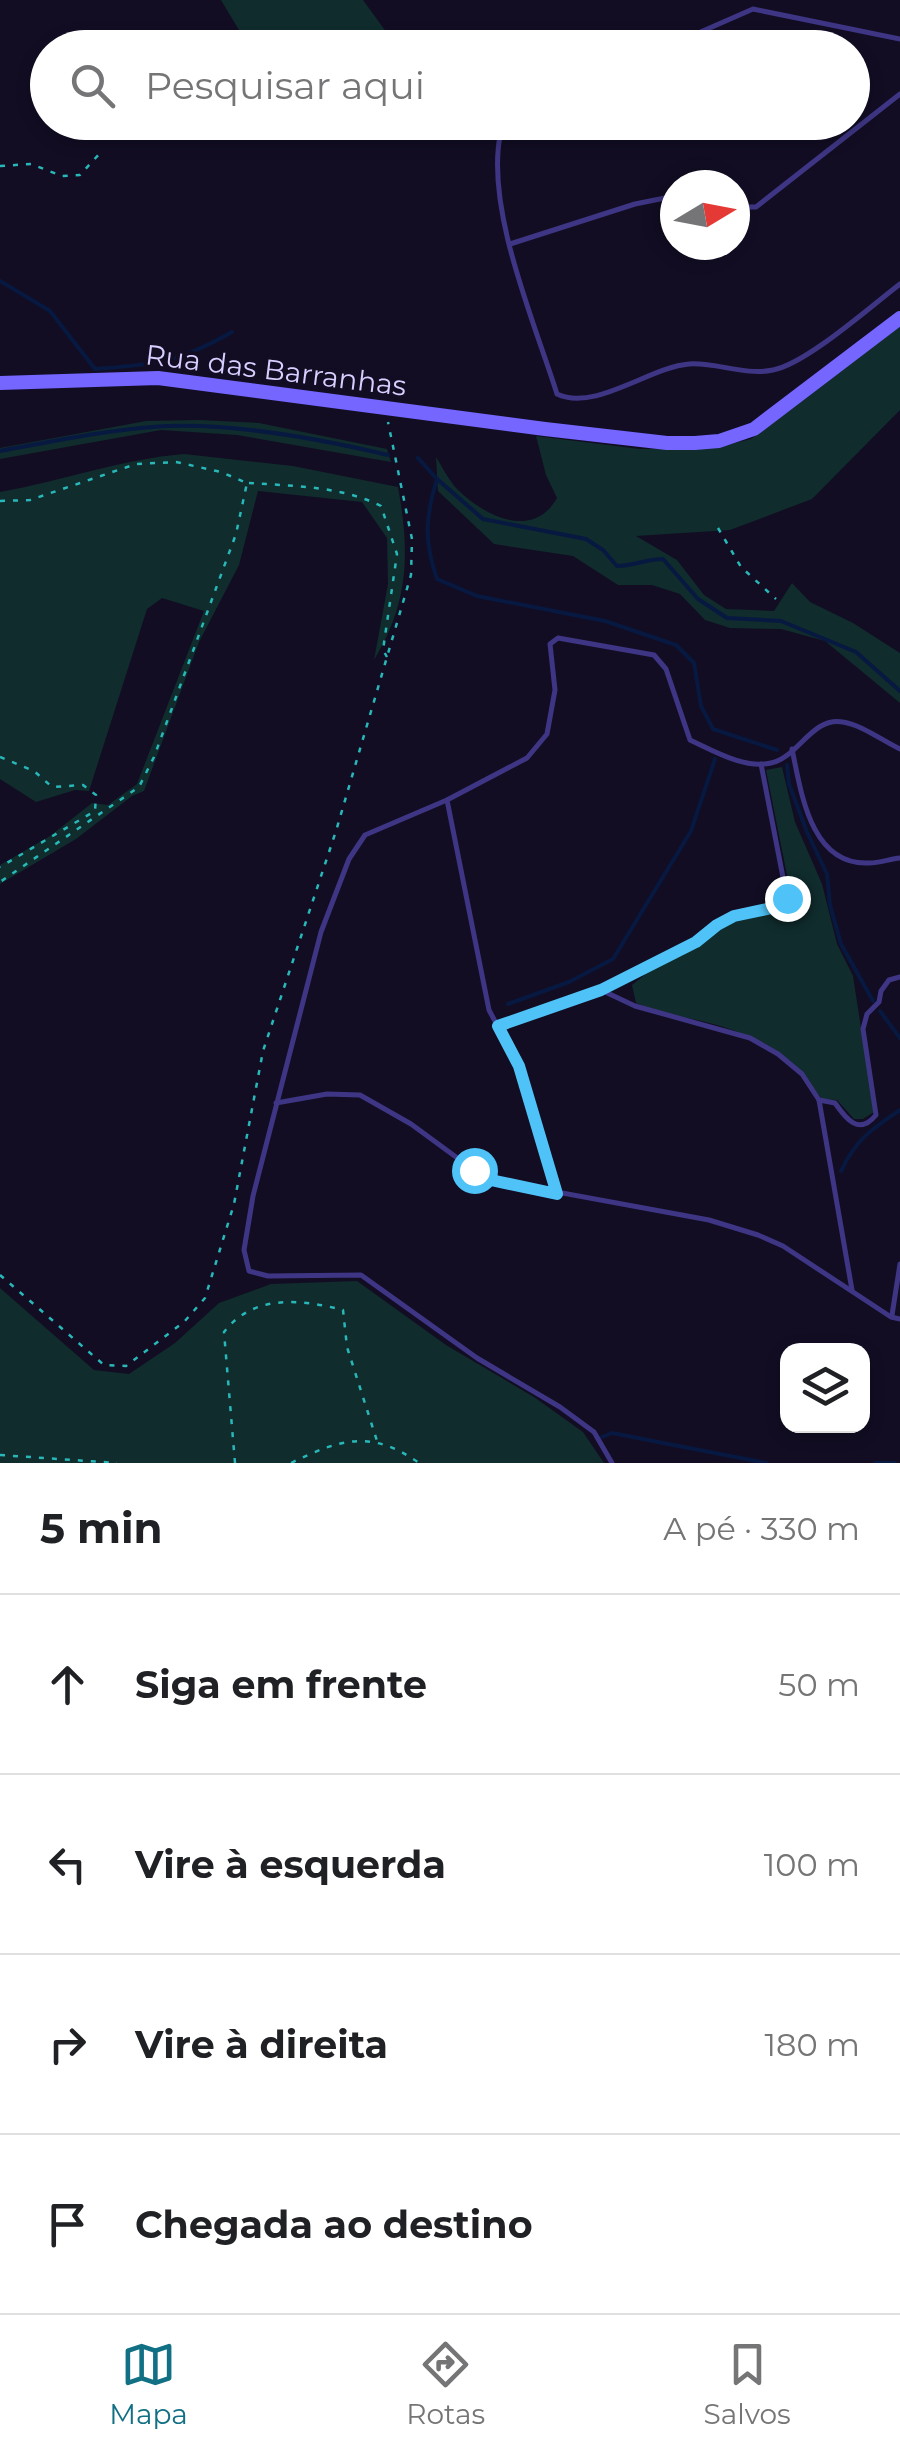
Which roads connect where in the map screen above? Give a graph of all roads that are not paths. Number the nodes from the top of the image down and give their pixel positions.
1 (706, 30) edge
2 (860, 30) edge
3 (870, 32) edge
4 (900, 38) edge
5 (900, 94) edge
6 (870, 118) edge
7 (499, 140) edge
8 (841, 140) edge
9 (660, 199) edge
10 (750, 207) edge
11 (509, 244) junction
12 (900, 284) edge
13 (900, 318) edge
14 (0, 383) edge
15 (792, 749) junction
16 (900, 749) edge
17 (761, 764) junction
18 (447, 800) junction
19 (900, 858) edge
20 (900, 977) edge
21 (601, 990) junction
22 (498, 1026) junction
23 (819, 1100) junction
24 (276, 1103) junction
25 (557, 1194) junction
26 (900, 1264) edge
27 (852, 1290) junction
28 (892, 1317) junction
29 (900, 1319) edge
30 (612, 1463) edge

1 - 2 lane
3 - 4 lane
5 - 6 lane
7 - 11 lane
8 - 10 lane
9 - 11 lane
11 - 12 lane
13 - 14 main road, Rua das Barranhas
15 - 16 lane
15 - 17 lane
15 - 19 lane
17 - 18 lane
17 - 21 lane
18 - 22 lane
18 - 24 lane
20 - 23 lane
21 - 22 lane
21 - 23 lane
22 - 25 lane
23 - 27 lane
24 - 25 lane
24 - 30 lane
25 - 27 lane
26 - 28 lane
27 - 28 lane
28 - 29 lane

